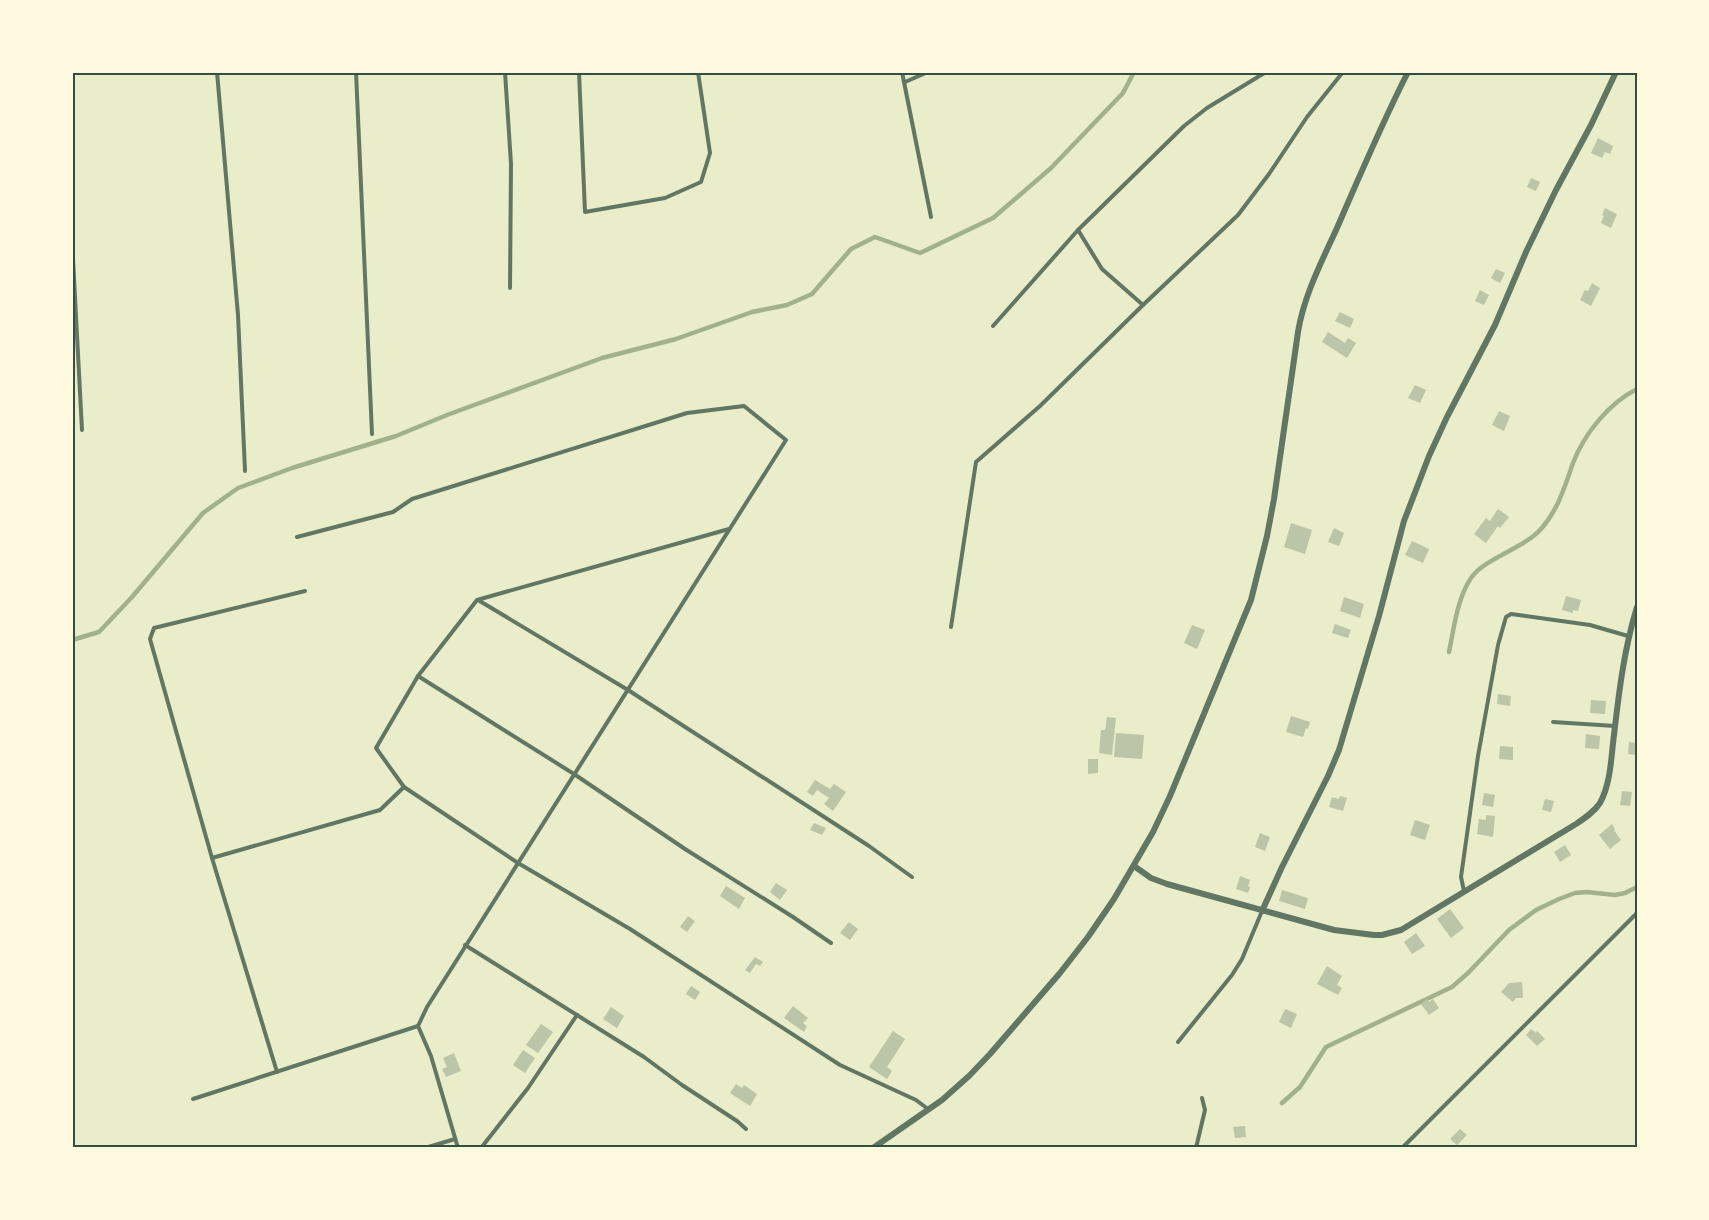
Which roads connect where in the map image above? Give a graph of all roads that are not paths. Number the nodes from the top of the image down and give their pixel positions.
1 (217, 72) edge
2 (356, 72) edge
3 (505, 72) edge
4 (579, 72) edge
5 (698, 72) edge
6 (902, 72) edge
7 (928, 72) edge
8 (1266, 72) edge
9 (1343, 72) edge
10 (1408, 72) edge
11 (1616, 72) edge
12 (905, 82) junction
13 (931, 217) dead end
14 (1078, 230) junction
15 (72, 240) edge
16 (510, 288) dead end
17 (1143, 305) junction
18 (993, 326) dead end
19 (82, 430) dead end
20 (372, 434) dead end
21 (245, 471) dead end
22 (730, 528) junction
23 (297, 537) dead end
24 (305, 591) dead end
25 (477, 600) junction
26 (1637, 607) edge
27 (951, 627) dead end
28 (1628, 636) junction
29 (418, 676) junction
30 (628, 690) junction
31 (1553, 722) dead end
32 (1615, 726) junction
33 (574, 774) junction
34 (404, 787) junction
35 (212, 858) junction
36 (518, 863) junction
37 (1134, 866) junction
38 (912, 877) dead end
39 (1464, 892) junction
40 (1262, 911) junction
41 (1637, 913) edge
42 (831, 943) dead end
43 (465, 945) junction
44 (577, 1015) junction
45 (418, 1026) junction
46 (1178, 1042) dead end
47 (277, 1072) junction
48 (1202, 1098) dead end
49 (193, 1099) dead end
50 (928, 1110) junction
51 (746, 1129) dead end
52 (455, 1139) junction
53 (426, 1148) edge
54 (458, 1148) edge
55 (481, 1148) edge
56 (873, 1148) edge
57 (1197, 1148) edge
58 (1402, 1148) edge

1 - 21 lane
2 - 20 lane
3 - 16 lane
4 - 5 lane
6 - 12 lane
7 - 12 lane
8 - 14 lane
9 - 17 lane
10 - 37 street
11 - 40 street
12 - 13 lane
14 - 17 lane
14 - 18 lane
15 - 19 lane
17 - 27 lane
22 - 23 lane
22 - 25 lane
22 - 30 lane
24 - 35 lane
25 - 29 lane
25 - 30 lane
26 - 28 street
28 - 32 street
28 - 39 lane
29 - 33 lane
29 - 34 lane
30 - 33 lane
30 - 38 lane
31 - 32 lane
32 - 39 street
33 - 36 lane
33 - 42 lane
34 - 35 lane
34 - 36 lane
35 - 47 lane
36 - 43 lane
36 - 50 lane
37 - 40 street
37 - 50 street
39 - 40 street
40 - 46 lane
41 - 58 lane
43 - 44 lane
43 - 45 lane
44 - 51 lane
44 - 55 lane
45 - 47 lane
45 - 52 lane
47 - 49 lane
48 - 57 lane
50 - 56 street
52 - 53 lane
52 - 54 lane

